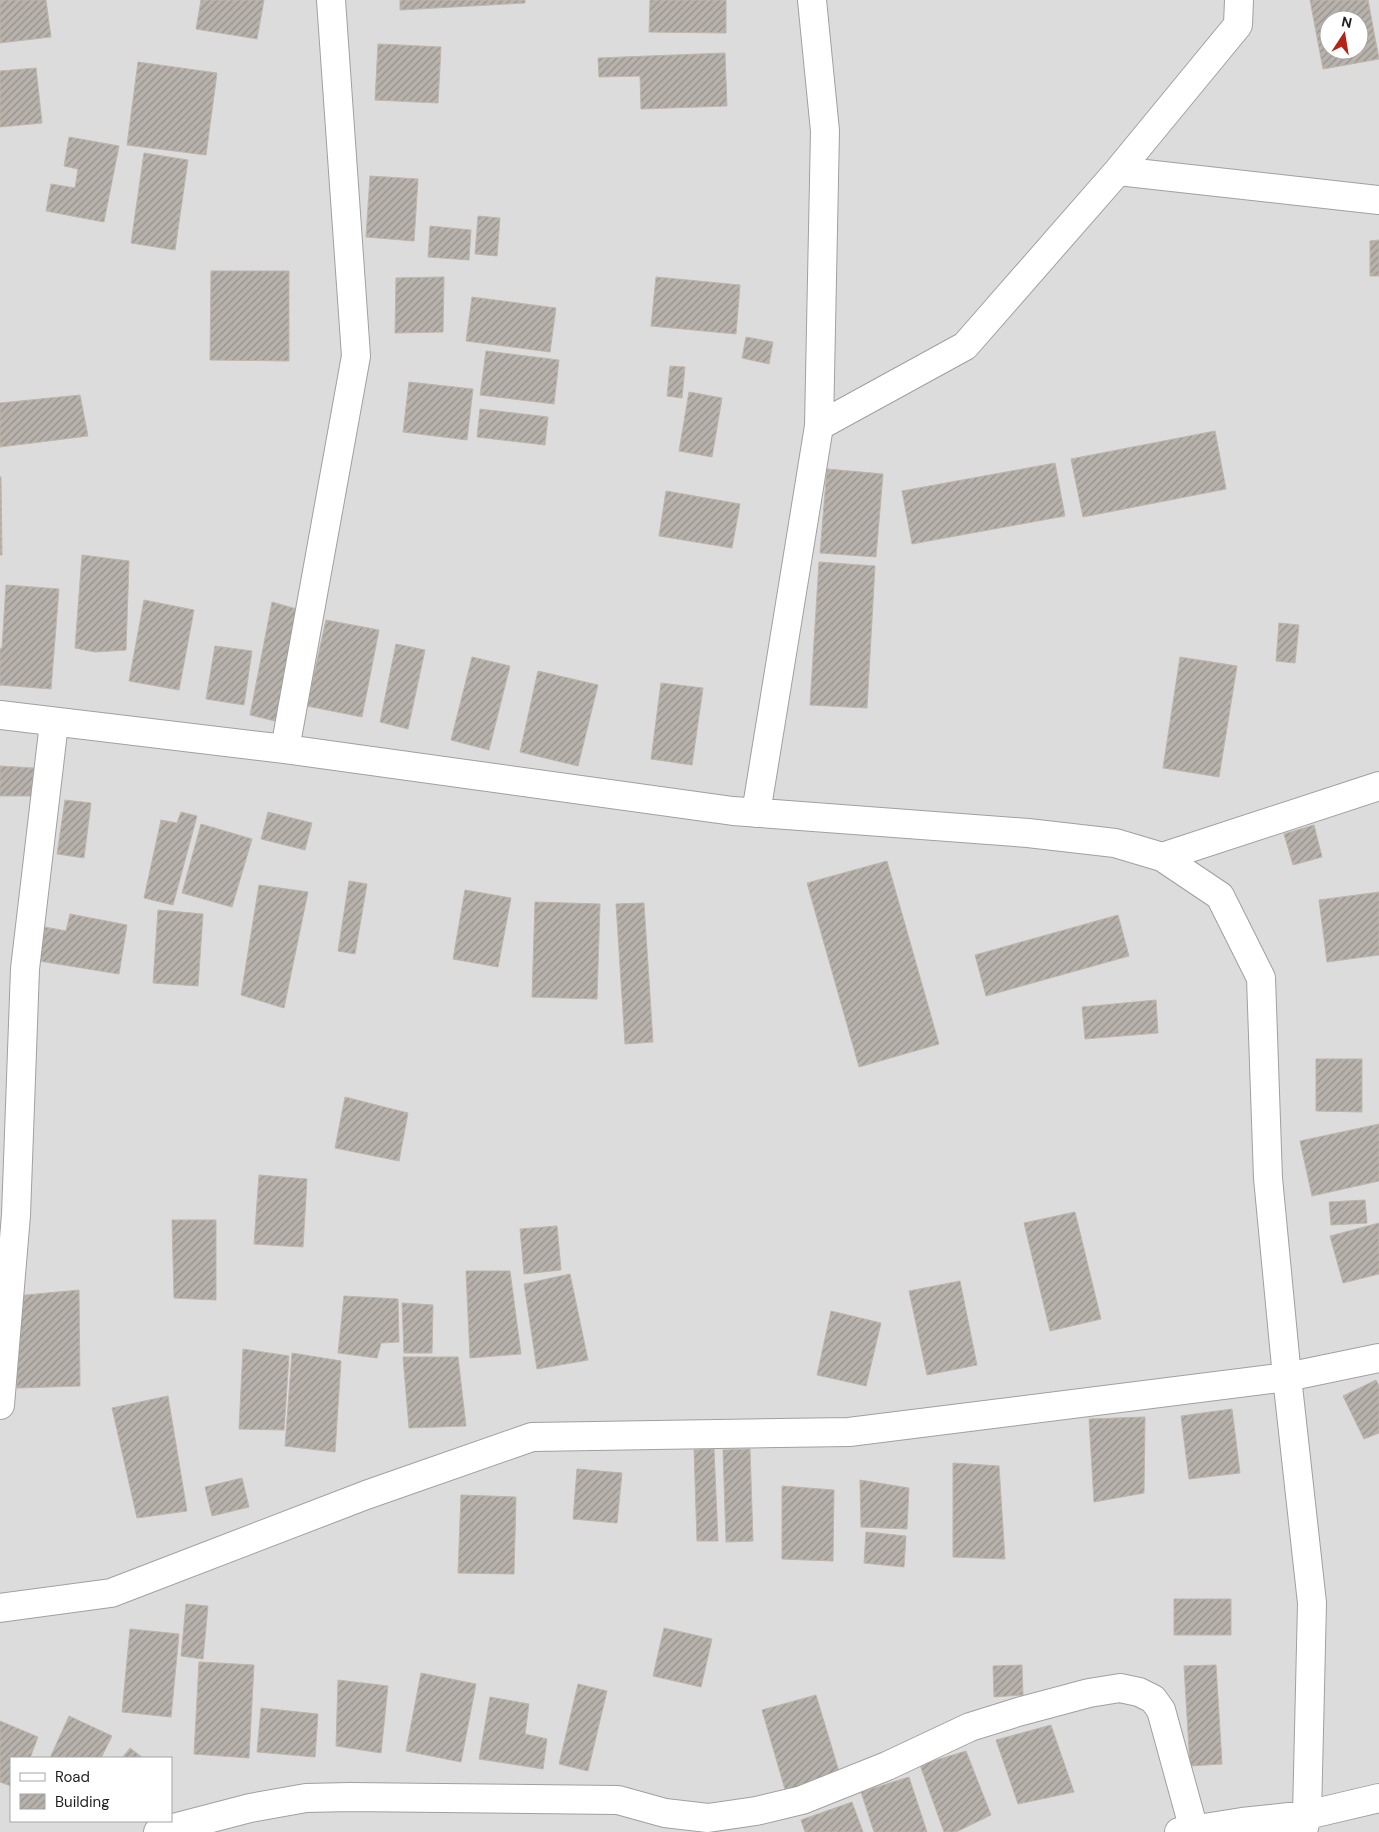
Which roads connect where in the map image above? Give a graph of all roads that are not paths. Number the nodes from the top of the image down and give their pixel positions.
1 (330, 0) edge
2 (812, 0) edge
3 (1239, 0) edge
4 (1118, 170) junction
5 (1379, 200) edge
6 (819, 426) junction
7 (0, 715) edge
8 (54, 722) junction
9 (285, 749) junction
10 (1379, 786) edge
11 (756, 813) junction
12 (1162, 857) junction
13 (1379, 1358) edge
14 (1287, 1377) junction
15 (0, 1406) edge
16 (0, 1608) edge
17 (1379, 1798) edge
18 (1305, 1824) edge
19 (1187, 1831) edge
20 (158, 1832) edge

1 - 9 street
2 - 6 street
3 - 4 street
4 - 5 street
4 - 6 street
6 - 11 street
7 - 8 street
8 - 9 street
8 - 15 street
9 - 11 street
10 - 12 street
11 - 12 street
12 - 14 street
13 - 14 street
14 - 16 street
14 - 18 street
17 - 18 street
18 - 19 street
19 - 20 street

